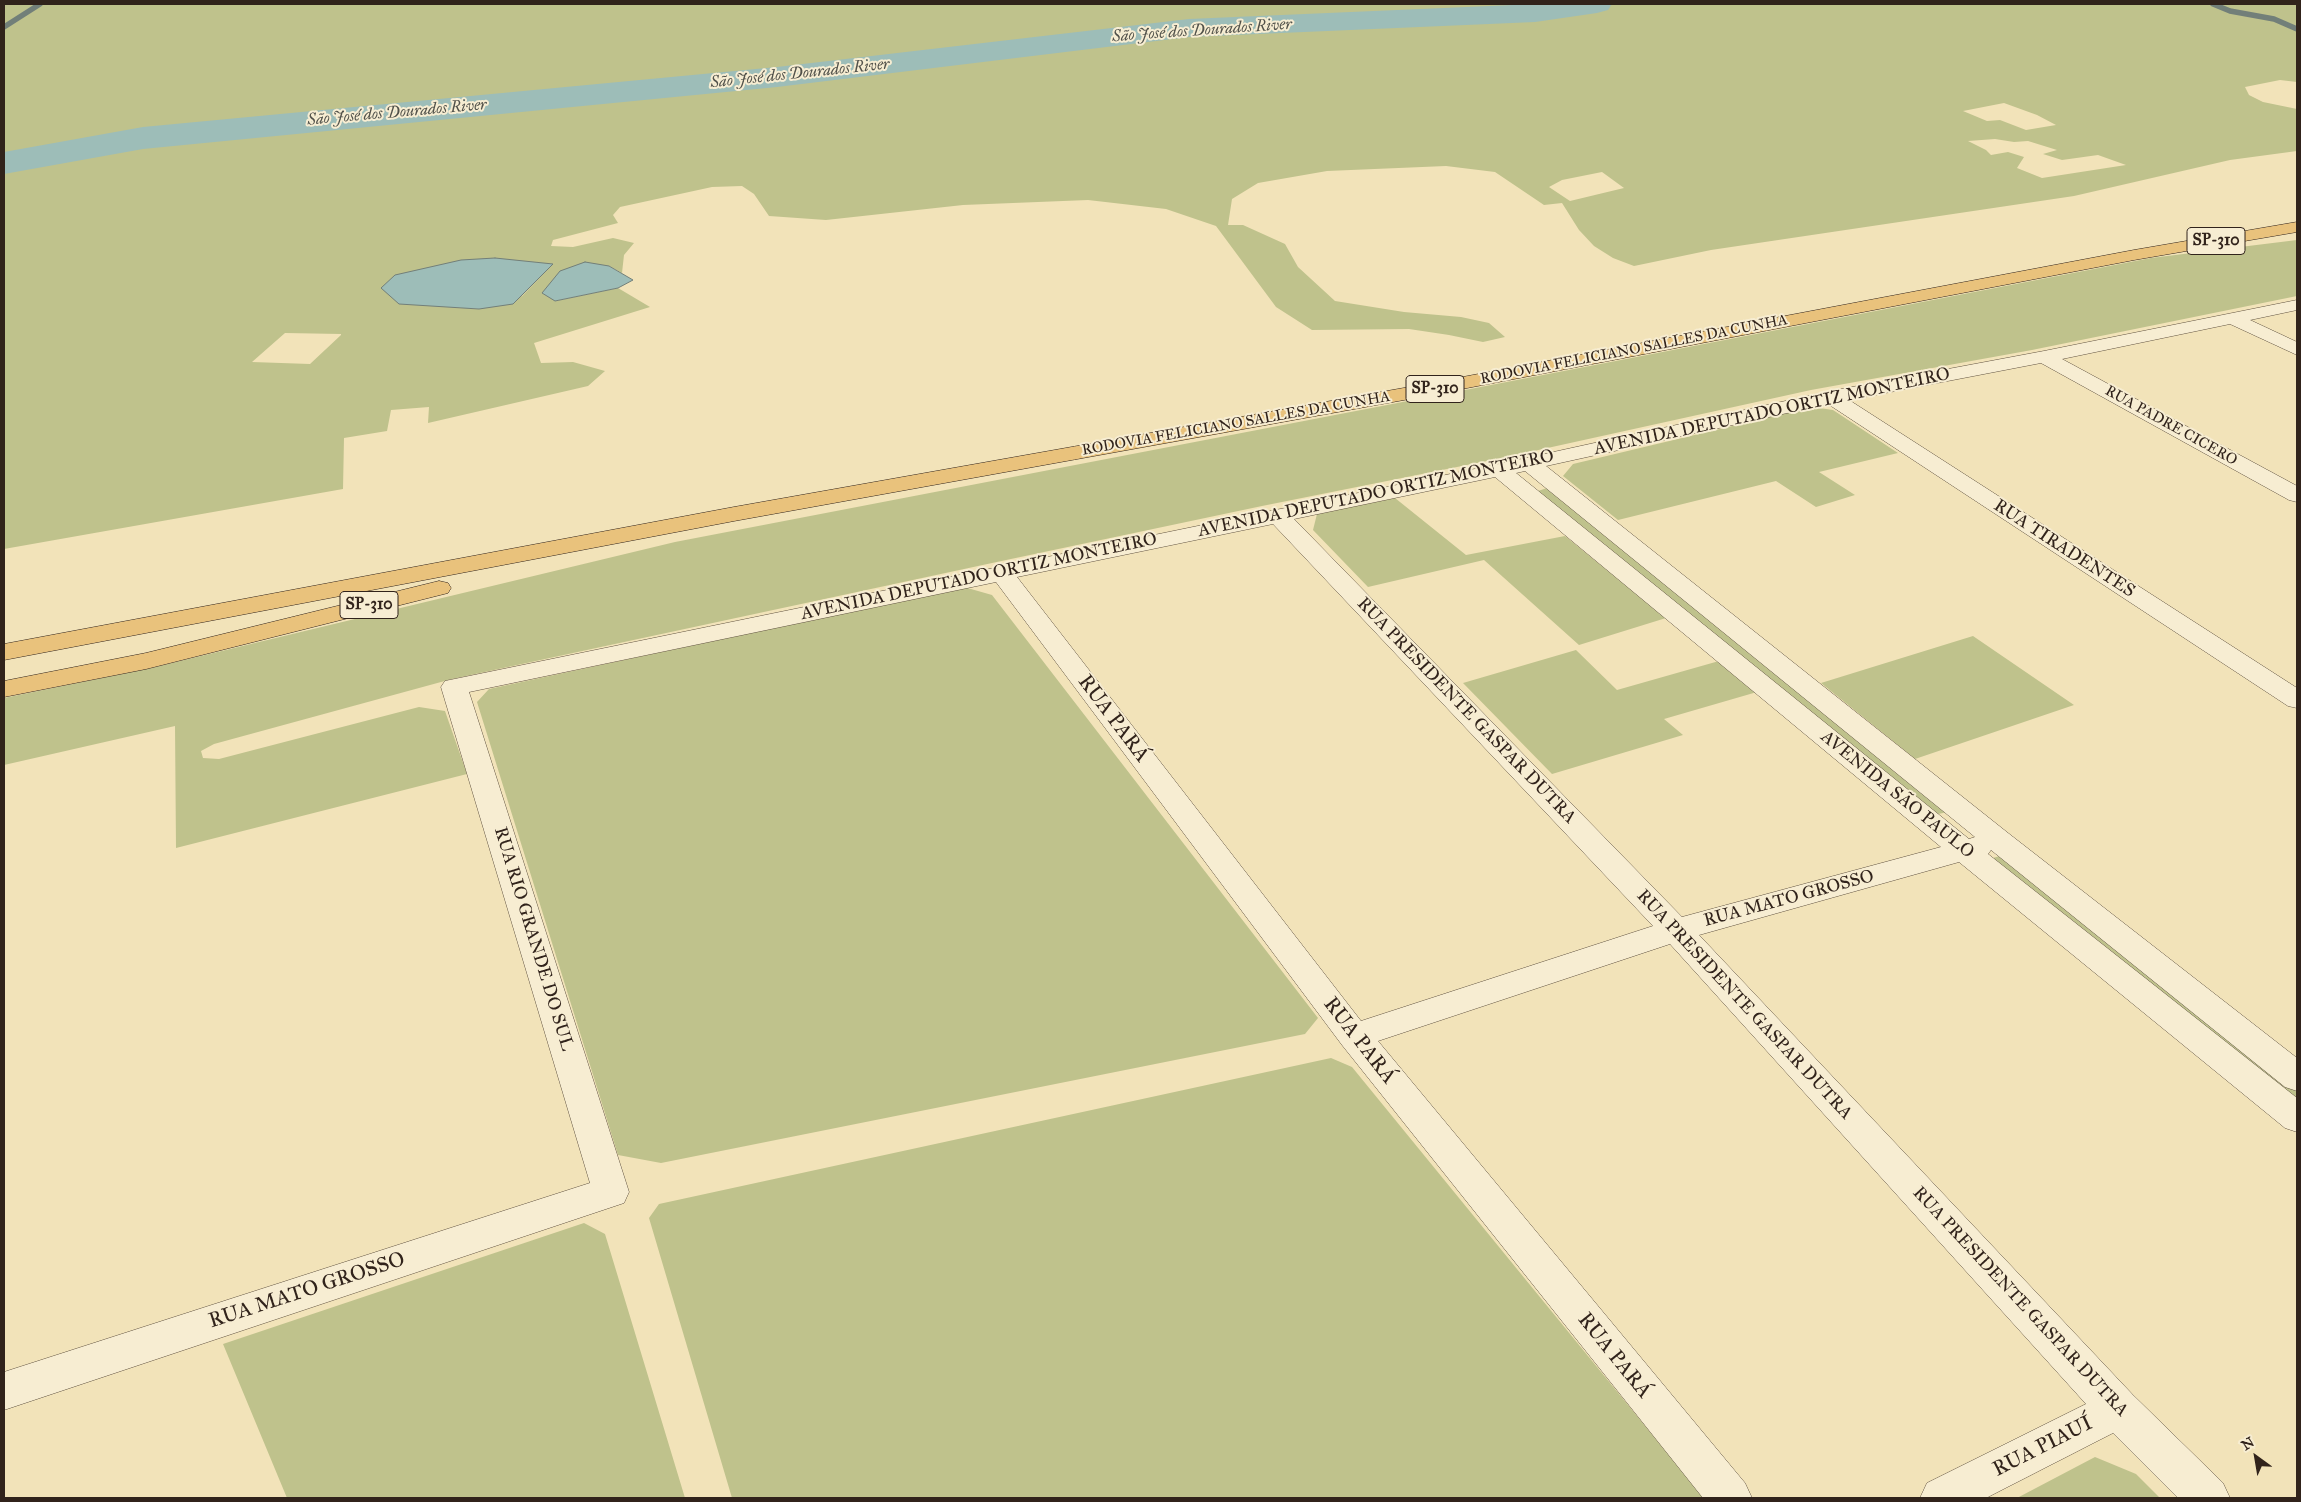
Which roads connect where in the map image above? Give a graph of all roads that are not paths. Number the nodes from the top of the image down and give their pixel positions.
1 (2294, 219) edge
2 (2297, 236) edge
3 (2134, 255) junction
4 (2297, 305) edge
5 (2268, 310) junction
6 (2233, 319) junction
7 (2297, 323) edge
8 (2297, 349) edge
9 (2044, 357) junction
10 (1831, 397) junction
11 (1529, 462) junction
12 (1499, 470) junction
13 (2297, 495) edge
14 (734, 514) junction
15 (1277, 515) junction
16 (1002, 572) junction
17 (4, 652) edge
18 (454, 687) joint
19 (4, 689) edge
20 (2297, 700) edge
21 (1998, 840) junction
22 (1965, 851) junction
23 (1676, 930) junction
24 (1354, 1036) junction
25 (2297, 1077) edge
26 (2297, 1118) edge
27 (611, 1192) joint
28 (4, 1391) edge
29 (2118, 1409) junction
30 (1730, 1498) edge
31 (1942, 1498) edge
32 (2208, 1498) edge

1 - 3 main road, RODOVIA FELICIANO SALLES DA CUNHA / SP-310
2 - 3 main road
3 - 14 main road, RODOVIA FELICIANO SALLES DA CUNHA / SP-310
4 - 5 street, AVENIDA DEPUTADO ORTIZ MONTEIRO
5 - 6 street, AVENIDA DEPUTADO ORTIZ MONTEIRO
5 - 7 street
6 - 8 street
6 - 9 street, AVENIDA DEPUTADO ORTIZ MONTEIRO
9 - 10 street, AVENIDA DEPUTADO ORTIZ MONTEIRO
9 - 13 street, RUA PADRE CICERO
10 - 11 street, AVENIDA DEPUTADO ORTIZ MONTEIRO
10 - 20 street, RUA TIRADENTES
11 - 12 street, AVENIDA DEPUTADO ORTIZ MONTEIRO
11 - 21 street, AVENIDA SÃO PAULO
12 - 15 street, AVENIDA DEPUTADO ORTIZ MONTEIRO
12 - 22 street, AVENIDA SÃO PAULO
14 - 17 main road, RODOVIA FELICIANO SALLES DA CUNHA / SP-310
14 - 19 main road, RODOVIA FELICIANO SALLES DA CUNHA / SP-310
15 - 16 street, AVENIDA DEPUTADO ORTIZ MONTEIRO
15 - 23 street, RUA PRESIDENTE GASPAR DUTRA
16 - 18 street, AVENIDA DEPUTADO ORTIZ MONTEIRO
16 - 24 street, RUA PARÁ
18 - 27 street, RUA RIO GRANDE DO SUL
21 - 22 street, RUA MATO GROSSO
21 - 25 street, AVENIDA SÃO PAULO
22 - 23 street, RUA MATO GROSSO
22 - 26 street, AVENIDA SÃO PAULO
23 - 24 street, RUA MATO GROSSO
23 - 29 street, RUA PRESIDENTE GASPAR DUTRA
24 - 30 street, RUA PARÁ
27 - 28 street, RUA MATO GROSSO
29 - 31 street, RUA PIAUÍ
29 - 32 street, RUA PRESIDENTE GASPAR DUTRA

